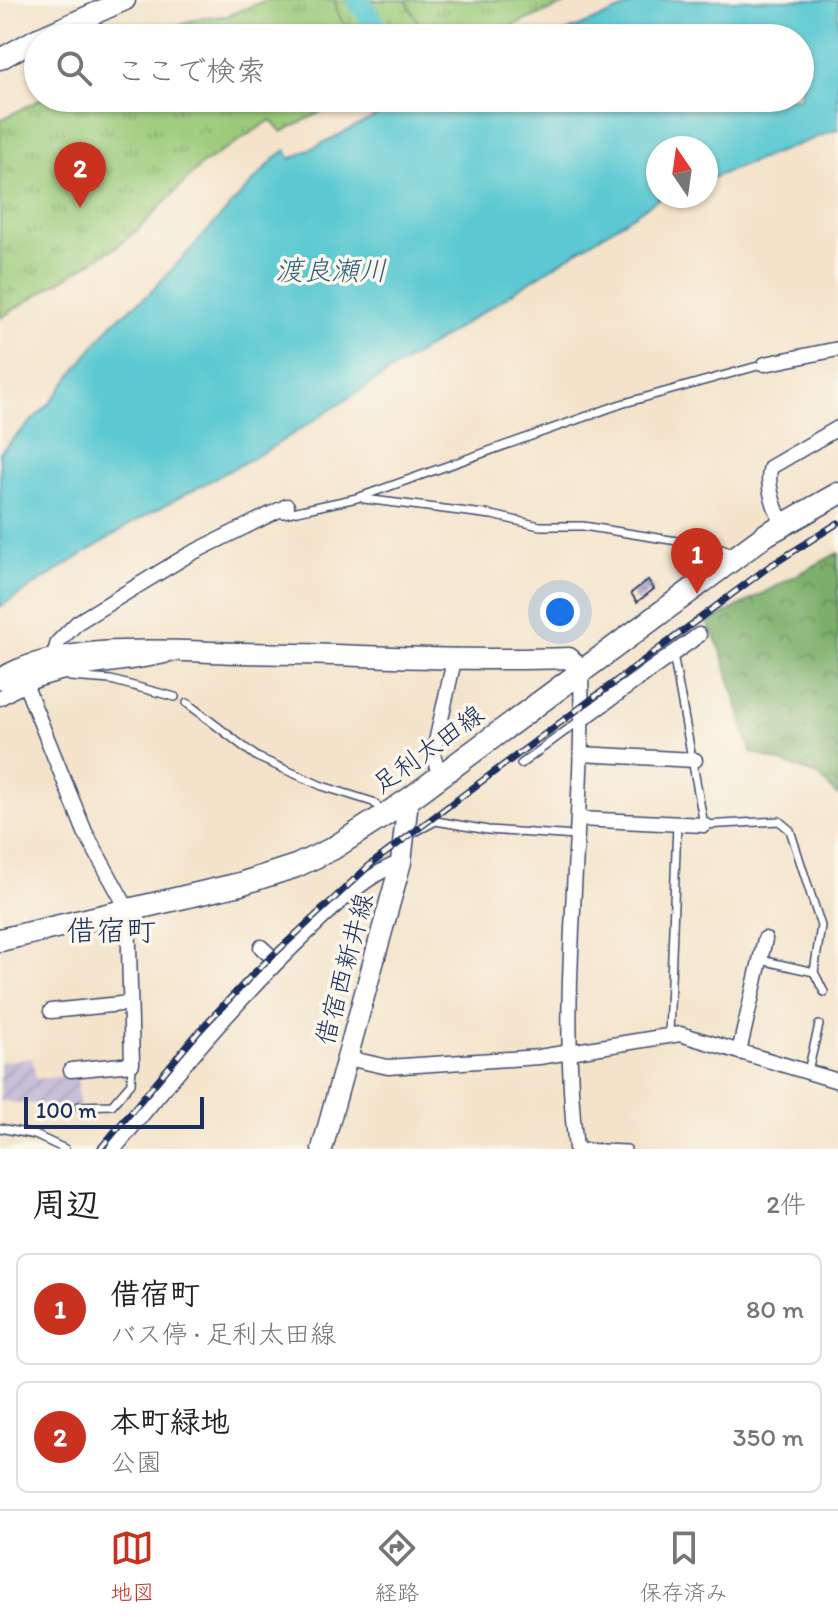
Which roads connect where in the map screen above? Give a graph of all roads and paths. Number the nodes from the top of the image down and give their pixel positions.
1 (125, 0) edge
2 (70, 24) edge
3 (24, 46) edge
4 (0, 59) edge
5 (838, 349) edge
6 (765, 364) joint
7 (838, 428) edge
8 (838, 494) edge
9 (357, 498) junction
10 (287, 506) dead end
11 (265, 516) junction
12 (783, 524) junction
13 (737, 555) junction
14 (699, 635) dead end
15 (673, 654) junction
16 (455, 656) junction
17 (58, 665) junction
18 (581, 670) junction
19 (0, 679) edge
20 (25, 684) junction
21 (175, 697) dead end
22 (0, 698) edge
23 (187, 703) dead end
24 (581, 720) junction
25 (581, 754) junction
26 (695, 760) junction
27 (521, 764) dead end
28 (440, 776) junction
29 (408, 800) junction
30 (387, 815) junction
31 (579, 819) junction
32 (677, 824) junction
33 (704, 825) junction
34 (406, 831) junction
35 (578, 837) junction
36 (401, 862) junction
37 (128, 910) junction
38 (765, 939) dead end
39 (0, 940) edge
40 (261, 947) dead end
41 (761, 960) junction
42 (277, 962) junction
43 (814, 972) junction
44 (824, 992) dead end
45 (130, 1003) junction
46 (51, 1011) dead end
47 (819, 1025) dead end
48 (669, 1034) junction
49 (567, 1052) junction
50 (739, 1052) junction
51 (347, 1058) junction
52 (132, 1064) junction
53 (71, 1070) dead end
54 (808, 1071) junction
55 (838, 1081) edge
56 (79, 1106) dead end
57 (0, 1128) edge
58 (576, 1148) edge
59 (65, 1149) edge
60 (114, 1149) edge
61 (322, 1149) edge
62 (627, 1149) edge

1 - 2 street
3 - 4 street
5 - 6 street
6 - 9 lane
7 - 12 street
8 - 12 main road, 足利太田線
9 - 11 lane
9 - 13 lane
10 - 11 street
11 - 17 street
12 - 13 main road, 足利太田線
13 - 18 main road, 足利太田線
14 - 15 street
15 - 24 street
15 - 26 lane
16 - 17 street
16 - 18 street
16 - 28 street
17 - 19 street
17 - 20 street
17 - 21 lane
18 - 24 street
18 - 28 main road, 足利太田線
20 - 22 street
20 - 37 street
23 - 30 lane
24 - 25 street
24 - 27 lane
25 - 26 street
25 - 31 street
26 - 33 lane
28 - 29 main road, 足利太田線
29 - 30 main road, 足利太田線
29 - 34 street, 借宿西新井線
30 - 37 main road, 足利太田線
31 - 32 street
31 - 35 street
32 - 33 street
32 - 48 lane
33 - 43 lane
34 - 35 lane
34 - 36 street, 借宿西新井線
35 - 49 street
36 - 42 street
36 - 51 street, 借宿西新井線
37 - 39 main road, 足利太田線
37 - 45 street
38 - 41 street
40 - 42 street
41 - 43 lane
41 - 50 street
42 - 60 street
43 - 44 lane
45 - 46 street
45 - 52 street
47 - 54 lane
48 - 49 street
48 - 50 street
49 - 51 street
49 - 58 street
50 - 54 street
51 - 61 street, 借宿西新井線
52 - 53 street
52 - 56 lane
54 - 55 street
57 - 59 lane
58 - 62 lane

